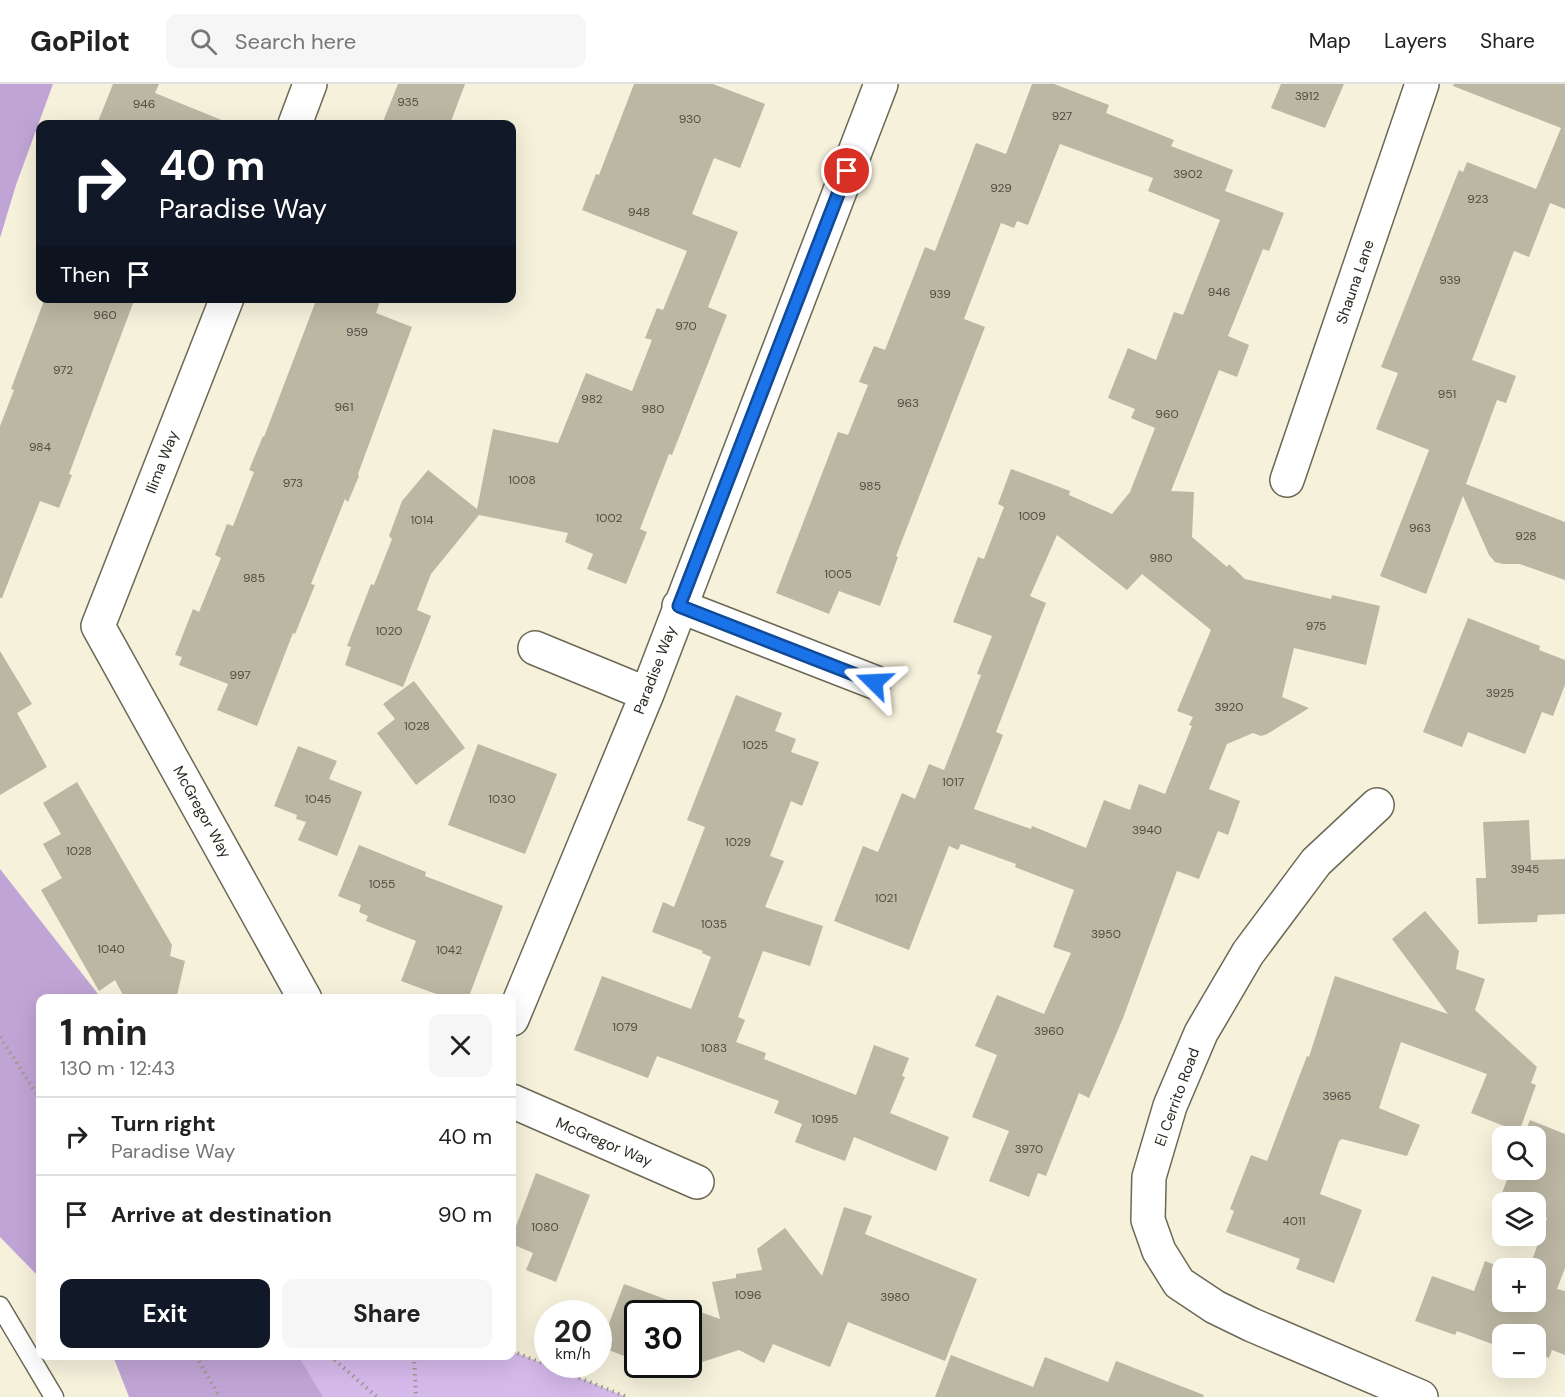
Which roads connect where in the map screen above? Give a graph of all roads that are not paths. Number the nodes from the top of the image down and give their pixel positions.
1 (310, 84) edge
2 (881, 84) edge
3 (1422, 84) edge
4 (296, 120) edge
5 (224, 303) edge
6 (1287, 480) dead end
7 (679, 606) junction
8 (98, 626) joint
9 (534, 648) dead end
10 (874, 682) dead end
11 (647, 694) junction
12 (1377, 805) dead end
13 (302, 994) edge
14 (516, 1009) edge
15 (516, 1103) edge
16 (697, 1182) dead end
17 (0, 1306) edge
18 (54, 1397) edge
19 (1421, 1397) edge

1 - 4 street
2 - 7 street, Paradise Way
3 - 6 street, Shauna Lane
5 - 8 street, Ilima Way
7 - 10 street
7 - 11 street, Paradise Way
8 - 13 street, McGregor Way
9 - 11 street
11 - 14 street, Paradise Way
12 - 19 street, El Cerrito Road
15 - 16 street, McGregor Way
17 - 18 lane

